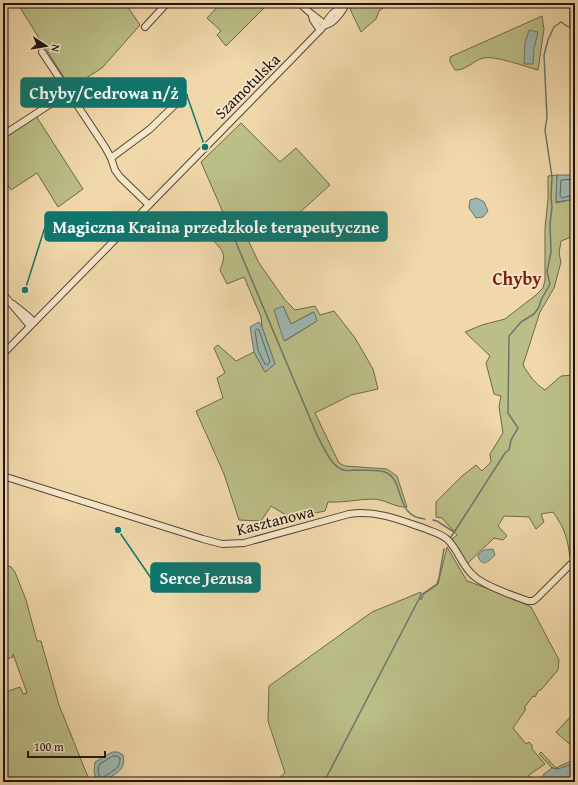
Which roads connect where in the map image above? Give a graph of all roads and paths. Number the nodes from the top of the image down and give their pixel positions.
1 (167, 3) edge
2 (300, 3) edge
3 (346, 4) edge
4 (145, 27) dead end
5 (323, 27) junction
6 (42, 52) dead end
7 (69, 92) junction
8 (184, 96) dead end
9 (3, 135) edge
10 (111, 158) junction
11 (149, 205) junction
12 (3, 294) edge
13 (32, 324) junction
14 (3, 354) edge
15 (3, 476) edge
16 (575, 560) edge

1 - 4 street
2 - 5 street
3 - 5 street, Szamotulska
5 - 11 street, Szamotulska
6 - 7 street
7 - 9 street
7 - 10 street
8 - 10 street
10 - 11 street
11 - 13 street, Szamotulska
12 - 13 street
13 - 14 street, Szamotulska
15 - 16 street, Kasztanowa

